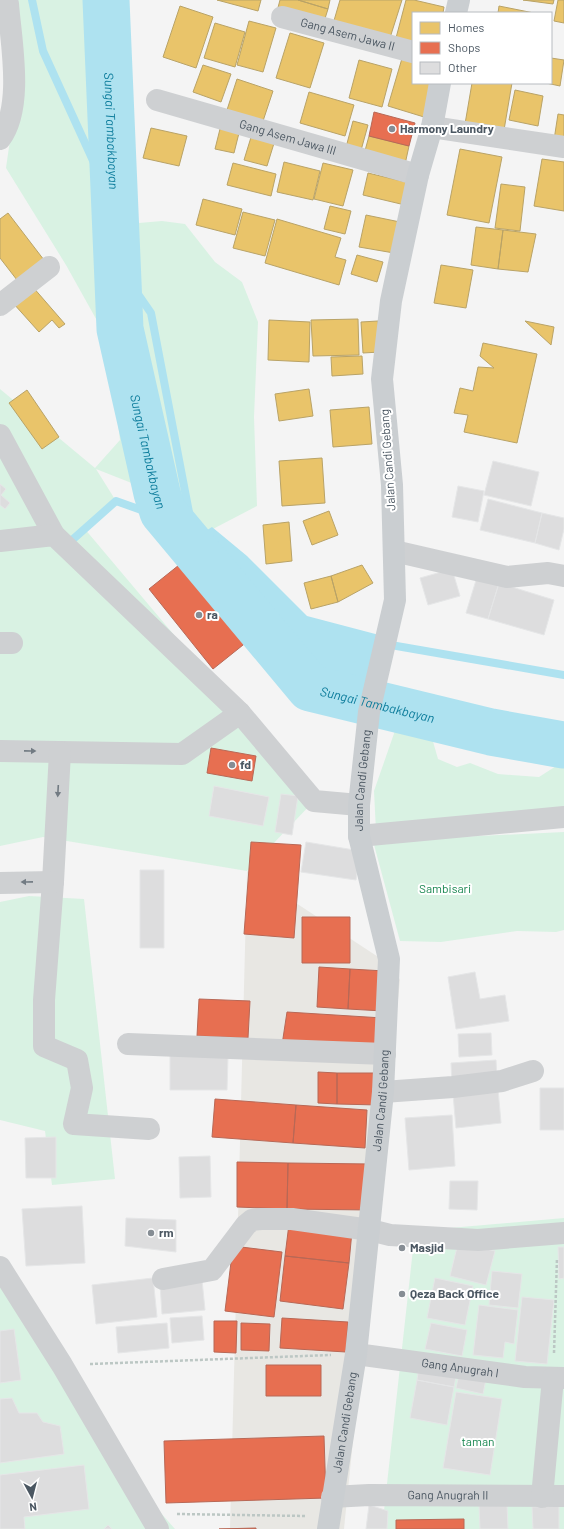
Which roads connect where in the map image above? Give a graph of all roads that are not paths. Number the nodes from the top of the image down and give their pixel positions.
1 (459, 0) edge
2 (5, 5) edge
3 (456, 12) edge
4 (282, 17) dead end
5 (412, 52) edge
6 (440, 84) edge
7 (157, 100) dead end
8 (432, 127) junction
9 (0, 139) edge
10 (564, 147) edge
11 (418, 175) junction
12 (49, 267) dead end
13 (0, 305) edge
14 (0, 435) edge
15 (57, 537) junction
16 (0, 541) edge
17 (394, 551) junction
18 (564, 576) edge
19 (240, 713) junction
20 (0, 751) edge
21 (60, 752) junction
22 (359, 805) junction
23 (564, 817) edge
24 (358, 836) junction
25 (53, 882) junction
26 (0, 883) edge
27 (128, 1044) dead end
28 (385, 1054) junction
29 (533, 1071) dead end
30 (383, 1092) junction
31 (149, 1128) dead end
32 (370, 1230) junction
33 (561, 1233) edge
34 (0, 1267) edge
35 (163, 1279) dead end
36 (356, 1354) junction
37 (558, 1378) edge
38 (564, 1496) edge
39 (542, 1497) junction
40 (330, 1514) edge
41 (154, 1521) edge

1 - 3 main road
2 - 9 street
4 - 5 street, Gang Asem Jawa II
6 - 8 main road, Jalan Candi Gebang
7 - 11 street, Gang Asem Jawa III
8 - 10 street
8 - 11 main road, Jalan Candi Gebang
11 - 17 main road, Jalan Candi Gebang
12 - 13 street
14 - 15 street
15 - 16 street
15 - 19 street
17 - 18 street
17 - 22 main road, Jalan Candi Gebang
19 - 21 street
19 - 22 street
20 -> 21 street
21 -> 25 street
22 - 24 main road, Jalan Candi Gebang
23 - 24 street
24 - 28 main road, Jalan Candi Gebang
25 -> 26 street
25 - 31 street
27 - 28 street
28 - 30 main road, Jalan Candi Gebang
29 - 30 street
30 - 32 main road, Jalan Candi Gebang
32 - 33 street
32 - 35 street
32 - 36 main road, Jalan Candi Gebang
34 - 41 street
36 - 37 street, Gang Anugrah I
36 - 40 main road, Jalan Candi Gebang
37 - 39 street
38 - 39 street, Gang Anugrah II
39 - 40 street, Gang Anugrah II

